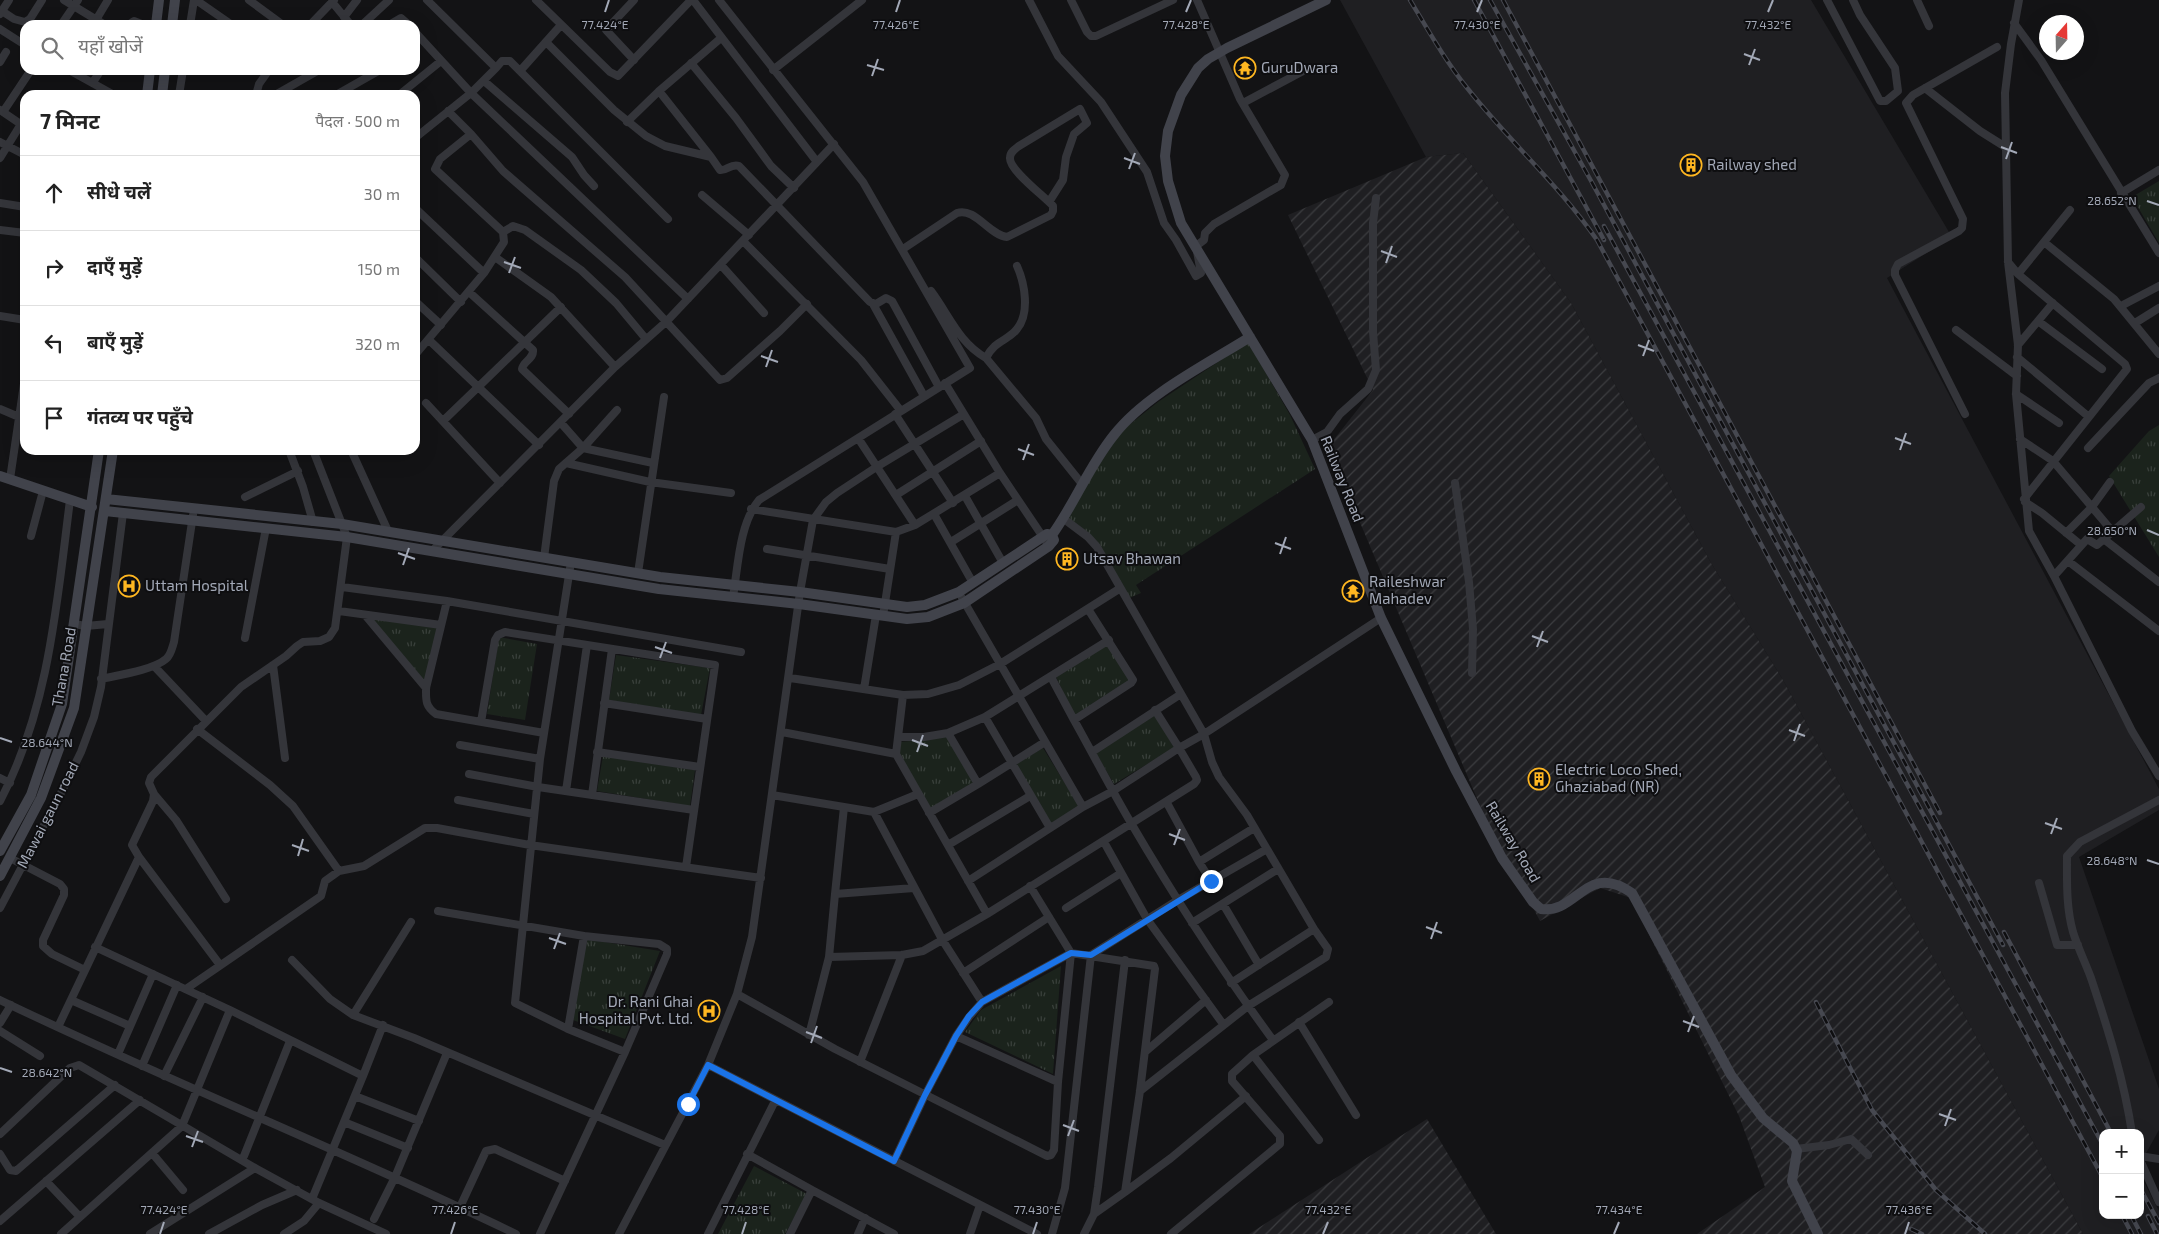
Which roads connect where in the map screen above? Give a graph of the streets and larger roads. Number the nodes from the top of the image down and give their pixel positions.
1 (9, 0) edge
2 (42, 0) edge
3 (64, 0) edge
4 (108, 0) edge
5 (159, 0) edge
6 (175, 0) edge
7 (195, 0) edge
8 (249, 0) edge
9 (358, 0) edge
10 (389, 0) edge
11 (536, 0) edge
12 (634, 0) edge
13 (692, 0) edge
14 (719, 0) edge
15 (862, 0) edge
16 (1029, 0) edge
17 (1071, 0) edge
18 (1173, 0) edge
19 (1197, 0) edge
20 (1326, 0) edge
21 (1827, 0) edge
22 (1853, 0) edge
23 (1916, 0) edge
24 (2020, 0) edge
25 (329, 2) edge
26 (433, 2) edge
27 (76, 3) edge
28 (1, 12) edge
29 (344, 17) junction
30 (273, 18) joint
31 (28, 20) edge
32 (64, 20) edge
33 (93, 20) edge
34 (96, 20) edge
35 (157, 20) edge
36 (173, 20) edge
37 (191, 20) edge
38 (225, 20) edge
39 (276, 20) edge
40 (314, 20) edge
41 (347, 20) edge
42 (367, 20) edge
43 (20, 21) edge
44 (2014, 24) junction
45 (561, 25) junction
46 (1929, 26) dead end
47 (0, 30) edge
48 (420, 38) edge
49 (721, 38) junction
50 (422, 40) joint
51 (20, 41) edge
52 (546, 42) junction
53 (1997, 47) dead end
54 (6, 52) dead end
55 (634, 60) junction
56 (441, 61) junction
57 (0, 62) edge
58 (691, 63) junction
59 (496, 68) junction
60 (773, 70) junction
61 (1305, 70) dead end
62 (520, 71) junction
63 (27, 75) edge
64 (78, 75) edge
65 (99, 75) edge
66 (149, 75) edge
67 (164, 75) edge
68 (182, 75) edge
69 (265, 75) edge
70 (310, 75) edge
71 (371, 75) edge
72 (484, 81) junction
73 (96, 85) junction
74 (1924, 88) junction
75 (95, 90) edge
76 (105, 90) edge
77 (148, 90) edge
78 (163, 90) edge
79 (180, 90) edge
80 (257, 90) edge
81 (284, 90) edge
82 (345, 90) edge
83 (405, 90) edge
84 (659, 91) junction
85 (471, 93) junction
86 (1242, 103) junction
87 (1, 111) edge
88 (448, 111) junction
89 (627, 122) junction
90 (20, 124) edge
91 (20, 130) edge
92 (420, 134) edge
93 (471, 134) junction
94 (0, 142) edge
95 (834, 144) junction
96 (8, 146) junction
97 (2007, 148) junction
98 (20, 152) edge
99 (0, 158) edge
100 (711, 158) junction
101 (817, 162) junction
102 (2159, 170) edge
103 (594, 186) dead end
104 (794, 188) junction
105 (2121, 193) junction
106 (702, 194) dead end
107 (1376, 198) dead end
108 (1049, 202) junction
109 (0, 203) edge
110 (20, 206) edge
111 (775, 207) junction
112 (2070, 210) dead end
113 (420, 213) edge
114 (668, 218) dead end
115 (0, 230) edge
116 (20, 232) edge
117 (503, 232) junction
118 (746, 238) junction
119 (2044, 242) junction
120 (1193, 243) junction
121 (903, 249) junction
122 (2159, 253) edge
123 (495, 257) junction
124 (420, 262) edge
125 (2008, 262) junction
126 (720, 265) junction
127 (912, 265) junction
128 (1017, 266) dead end
129 (484, 273) junction
130 (2018, 274) junction
131 (2159, 286) edge
132 (469, 292) junction
133 (688, 298) junction
134 (461, 302) junction
135 (2053, 302) junction
136 (807, 304) junction
137 (872, 304) junction
138 (420, 305) edge
139 (2121, 306) junction
140 (561, 307) junction
141 (2159, 308) edge
142 (764, 313) dead end
143 (0, 316) edge
144 (20, 319) edge
145 (667, 321) junction
146 (2038, 321) junction
147 (2135, 323) junction
148 (442, 325) junction
149 (1956, 330) dead end
150 (1250, 337) junction
151 (646, 339) junction
152 (429, 340) junction
153 (523, 342) junction
154 (2018, 345) junction
155 (2158, 349) edge
156 (420, 350) edge
157 (2017, 357) junction
158 (986, 358) junction
159 (615, 367) junction
160 (2102, 369) dead end
161 (2017, 376) junction
162 (2159, 378) edge
163 (942, 385) junction
164 (478, 387) junction
165 (2016, 394) junction
166 (924, 396) junction
167 (664, 397) dead end
168 (426, 403) dead end
169 (0, 409) edge
170 (20, 410) edge
171 (617, 410) dead end
172 (898, 413) junction
173 (569, 414) junction
174 (964, 414) junction
175 (1965, 414) dead end
176 (19, 417) junction
177 (2089, 417) junction
178 (443, 420) junction
179 (560, 423) junction
180 (2059, 423) dead end
181 (858, 438) junction
182 (2020, 439) junction
183 (1312, 440) junction
184 (981, 441) junction
185 (914, 444) junction
186 (539, 445) junction
187 (583, 448) junction
188 (2088, 448) dead end
189 (98, 455) edge
190 (112, 455) edge
191 (291, 455) edge
192 (315, 455) edge
193 (353, 455) edge
194 (2053, 461) junction
195 (566, 463) junction
196 (653, 463) junction
197 (878, 466) junction
198 (298, 471) junction
199 (933, 472) junction
200 (1000, 473) junction
201 (0, 476) edge
202 (10, 479) junction
203 (650, 482) junction
204 (2110, 482) dead end
205 (500, 483) junction
206 (1455, 483) dead end
207 (1082, 484) junction
208 (43, 491) junction
209 (731, 493) dead end
210 (896, 495) junction
211 (965, 496) junction
212 (245, 497) dead end
213 (106, 499) junction
214 (70, 500) junction
215 (1018, 500) junction
216 (2025, 500) junction
217 (953, 503) junction
218 (2141, 507) dead end
219 (92, 508) junction
220 (2092, 508) junction
221 (751, 509) junction
222 (194, 510) junction
223 (105, 511) junction
224 (122, 512) junction
225 (934, 514) junction
226 (1064, 519) junction
227 (813, 520) junction
228 (192, 521) junction
229 (312, 522) junction
230 (342, 524) junction
231 (981, 524) junction
232 (915, 525) junction
233 (266, 528) junction
234 (388, 531) junction
235 (896, 532) junction
236 (2113, 532) junction
237 (2066, 533) junction
238 (31, 536) dead end
239 (347, 537) junction
240 (443, 540) junction
241 (1049, 540) junction
242 (2105, 540) junction
243 (951, 542) junction
244 (2081, 545) junction
245 (767, 549) dead end
246 (432, 551) junction
247 (806, 554) junction
248 (544, 558) junction
249 (2068, 561) junction
250 (571, 562) junction
251 (1003, 563) junction
252 (890, 569) junction
253 (638, 573) junction
254 (569, 574) junction
255 (2054, 576) junction
256 (2159, 582) edge
257 (974, 583) junction
258 (735, 585) junction
259 (342, 587) junction
260 (1119, 589) junction
261 (800, 592) junction
262 (959, 592) junction
263 (733, 597) junction
264 (447, 601) junction
265 (964, 603) junction
266 (799, 604) junction
267 (885, 605) junction
268 (1088, 609) junction
269 (339, 611) junction
270 (365, 615) junction
271 (879, 616) junction
272 (1381, 618) junction
273 (563, 621) junction
274 (74, 624) junction
275 (108, 624) junction
276 (441, 625) junction
277 (86, 626) junction
278 (2159, 631) edge
279 (244, 638) dead end
280 (1109, 640) junction
281 (560, 641) junction
282 (587, 645) junction
283 (612, 649) junction
284 (741, 652) dead end
285 (1000, 664) junction
286 (273, 665) junction
287 (154, 666) junction
288 (1472, 674) dead end
289 (1051, 676) junction
290 (790, 678) junction
291 (101, 679) junction
292 (426, 688) junction
293 (864, 689) junction
294 (1181, 694) junction
295 (903, 695) junction
296 (1019, 697) junction
297 (604, 703) junction
298 (1155, 710) junction
299 (985, 717) junction
300 (707, 720) junction
301 (1074, 720) junction
302 (206, 721) junction
303 (481, 722) junction
304 (197, 730) junction
305 (782, 732) junction
306 (544, 733) junction
307 (948, 733) junction
308 (1204, 734) junction
309 (898, 737) junction
310 (1045, 742) junction
311 (460, 745) dead end
312 (1179, 748) junction
313 (597, 752) junction
314 (1092, 752) junction
315 (896, 754) junction
316 (285, 758) dead end
317 (540, 759) junction
318 (1011, 764) junction
319 (700, 767) junction
320 (469, 774) dead end
321 (2159, 776) edge
322 (0, 778) edge
323 (10, 783) junction
324 (978, 784) junction
325 (538, 787) junction
326 (566, 791) junction
327 (1113, 791) junction
328 (154, 794) junction
329 (918, 794) junction
330 (592, 795) junction
331 (772, 795) junction
332 (1030, 796) junction
333 (458, 800) dead end
334 (2159, 800) edge
335 (0, 801) edge
336 (1167, 803) junction
337 (844, 807) junction
338 (1083, 807) junction
339 (694, 810) junction
340 (874, 812) junction
341 (928, 813) junction
342 (534, 814) junction
343 (1132, 824) junction
344 (1050, 828) junction
345 (1254, 828) junction
346 (1104, 842) junction
347 (530, 845) junction
348 (948, 845) junction
349 (1267, 849) junction
350 (0, 851) edge
351 (139, 857) junction
352 (10, 858) junction
353 (1199, 862) junction
354 (23, 865) junction
355 (686, 867) junction
356 (1278, 869) junction
357 (339, 871) junction
358 (1121, 873) junction
359 (0, 876) edge
360 (761, 878) junction
361 (968, 881) junction
362 (1211, 881) junction
363 (2039, 883) dead end
364 (1030, 886) junction
365 (914, 888) junction
366 (835, 894) junction
367 (226, 899) dead end
368 (1178, 900) junction
369 (1223, 904) junction
370 (0, 908) edge
371 (1066, 908) dead end
372 (438, 911) dead end
373 (987, 914) junction
374 (1049, 916) junction
375 (1147, 919) junction
376 (411, 922) dead end
377 (1192, 923) junction
378 (523, 925) junction
379 (1314, 929) junction
380 (584, 936) junction
381 (943, 941) junction
382 (2078, 945) junction
383 (95, 947) junction
384 (1071, 953) junction
385 (902, 955) junction
386 (1091, 955) junction
387 (829, 957) junction
388 (292, 960) dead end
389 (1125, 960) junction
390 (220, 965) junction
391 (1259, 965) junction
392 (85, 970) junction
393 (963, 973) junction
394 (153, 974) junction
395 (1231, 983) junction
396 (177, 985) junction
397 (186, 989) junction
398 (737, 994) junction
399 (203, 997) junction
400 (0, 1000) edge
401 (70, 1000) junction
402 (1206, 1000) junction
403 (982, 1002) junction
404 (1329, 1002) dead end
405 (11, 1005) junction
406 (1248, 1006) junction
407 (230, 1010) junction
408 (353, 1015) junction
409 (1299, 1022) junction
410 (0, 1023) edge
411 (1223, 1024) junction
412 (383, 1025) junction
413 (130, 1026) junction
414 (58, 1027) junction
415 (568, 1029) junction
416 (0, 1031) edge
417 (809, 1035) junction
418 (956, 1036) junction
419 (1273, 1040) junction
420 (290, 1041) junction
421 (625, 1052) junction
422 (1145, 1052) junction
423 (447, 1053) junction
424 (118, 1054) junction
425 (1253, 1055) junction
426 (40, 1056) dead end
427 (860, 1062) junction
428 (708, 1065) junction
429 (142, 1066) junction
430 (164, 1076) junction
431 (362, 1076) junction
432 (1058, 1082) junction
433 (115, 1085) junction
434 (196, 1090) junction
435 (1140, 1090) junction
436 (925, 1095) junction
437 (355, 1096) junction
438 (1246, 1096) junction
439 (140, 1100) junction
440 (776, 1101) junction
441 (1356, 1115) dead end
442 (260, 1117) junction
443 (595, 1117) junction
444 (419, 1121) junction
445 (344, 1122) junction
446 (182, 1126) junction
447 (2131, 1129) edge
448 (0, 1134) edge
449 (1319, 1140) dead end
450 (665, 1146) junction
451 (408, 1148) junction
452 (1796, 1149) junction
453 (333, 1150) junction
454 (152, 1153) junction
455 (748, 1154) junction
456 (1868, 1155) dead end
457 (1, 1156) edge
458 (244, 1156) dead end
459 (2144, 1157) edge
460 (2159, 1160) edge
461 (894, 1161) junction
462 (255, 1168) junction
463 (2144, 1169) edge
464 (395, 1177) junction
465 (46, 1181) junction
466 (565, 1181) junction
467 (183, 1190) dead end
468 (297, 1190) junction
469 (812, 1190) junction
470 (1124, 1192) junction
471 (315, 1201) junction
472 (2159, 1202) edge
473 (980, 1205) junction
474 (460, 1207) junction
475 (1094, 1214) junction
476 (80, 1217) junction
477 (866, 1218) junction
478 (374, 1219) dead end
479 (0, 1221) edge
480 (370, 1227) junction
481 (61, 1234) edge
482 (150, 1234) edge
483 (209, 1234) edge
484 (284, 1234) edge
485 (365, 1234) edge
486 (386, 1234) edge
487 (516, 1234) edge
488 (540, 1234) edge
489 (619, 1234) edge
490 (708, 1234) edge
491 (790, 1234) edge
492 (858, 1234) edge
493 (894, 1234) edge
494 (970, 1234) edge
495 (1037, 1234) edge
496 (1052, 1234) edge
497 (1084, 1234) edge
498 (1171, 1234) edge
499 (1818, 1234) edge

1 - 28 street
2 - 31 street
3 - 27 street
4 - 34 street
5 - 35 street
6 - 36 street
7 - 37 street
7 - 38 street
8 - 30 street
9 - 29 street
10 - 42 street
11 - 45 street
12 - 55 street
13 - 49 street
13 - 55 street
14 - 60 street
15 - 60 street
16 - 120 street
17 - 18 street
19 - 86 street
20 - 120 street, Railway Road
21 - 22 street
23 - 46 street
24 - 44 street
25 - 29 street
25 - 40 street
26 - 59 street
27 - 32 street
27 - 33 street
28 - 43 street
29 - 41 street
30 - 39 street
44 - 97 street
44 - 105 street
45 - 52 street
45 - 55 street
47 - 51 street
48 - 50 street
49 - 58 street
49 - 101 street
50 - 56 street
52 - 62 street
52 - 89 street
53 - 74 street
54 - 57 street
56 - 83 street
56 - 85 street
58 - 84 street
58 - 104 street
59 - 62 street
59 - 72 street
60 - 95 street
61 - 86 street
62 - 114 street
63 - 87 street
64 - 73 street
65 - 73 street
66 - 77 street
67 - 78 street
68 - 79 street
69 - 80 street
70 - 81 street
71 - 82 street
72 - 85 street
72 - 103 street
73 - 75 street
73 - 76 street
74 - 97 street
74 - 175 street
84 - 89 street
84 - 100 street
85 - 88 street
85 - 133 street
86 - 120 street
87 - 90 street
88 - 92 street
88 - 93 street
89 - 100 street
91 - 96 street
93 - 117 street
93 - 145 street
94 - 96 street
95 - 101 street
95 - 121 street
96 - 98 street
96 - 99 street
97 - 125 street
100 - 111 street
101 - 104 street
102 - 105 street
104 - 111 street
105 - 122 street
106 - 118 street
107 - 183 street
108 - 108 street
108 - 121 street
109 - 110 street
111 - 118 street
111 - 137 street
112 - 119 street
113 - 129 street
115 - 116 street
117 - 123 street
117 - 151 street
118 - 126 street
118 - 136 street
119 - 130 street
119 - 139 street
120 - 150 street, Railway Road
121 - 127 street
123 - 129 street
123 - 140 street
124 - 134 street
125 - 130 street
125 - 154 street
126 - 133 street
126 - 142 street
127 - 158 street
127 - 163 street
128 - 158 street
129 - 132 street
130 - 135 street
131 - 139 street
132 - 134 street
132 - 153 street
133 - 145 street
134 - 148 street
135 - 146 street
135 - 177 street
136 - 145 street
136 - 172 street
137 - 163 street
137 - 166 street
138 - 148 street
139 - 147 street
140 - 153 street
140 - 159 street
141 - 147 street
143 - 144 street
145 - 151 street
146 - 154 street
146 - 160 street
147 - 155 street
148 - 152 street
149 - 161 street
150 - 183 street, Railway Road
150 - 207 street
151 - 159 street
152 - 156 street
152 - 164 street
153 - 164 street
153 - 173 street
154 - 157 street
157 - 161 street
157 - 177 street
158 - 207 street
159 - 173 street
161 - 165 street
162 - 188 street
163 - 166 street
163 - 174 street
164 - 178 street
164 - 186 street
165 - 180 street
165 - 182 street
166 - 172 street
167 - 196 street
168 - 178 street
169 - 176 street
170 - 176 street
171 - 187 street
172 - 181 street
172 - 185 street
173 - 179 street
174 - 184 street
174 - 185 street
176 - 202 street
177 - 194 street
178 - 205 street
179 - 186 street
179 - 187 street
181 - 197 street
181 - 221 street
182 - 194 street
182 - 216 street
183 - 272 street, Railway Road
184 - 199 street
184 - 200 street
185 - 197 street
185 - 199 street
186 - 205 street
187 - 195 street
187 - 196 street
189 - 219 street, Thana Road
190 - 213 street, Thana Road
191 - 198 street
192 - 230 street
193 - 234 street
194 - 216 street
194 - 220 street
195 - 203 street
195 - 248 street
196 - 203 street
197 - 210 street
197 - 227 street
198 - 212 street
198 - 229 street
199 - 210 street
199 - 217 street
200 - 211 street
200 - 215 street
201 - 202 street
202 - 208 street
203 - 209 street
203 - 253 street
204 - 220 street
205 - 240 street
206 - 288 street
207 - 226 street
208 - 214 street
208 - 238 street
210 - 232 street
211 - 217 street
211 - 231 street
213 - 222 street
213 - 223 street, Thana Road
214 - 219 street
214 - 323 street
215 - 231 street
215 - 241 street
216 - 237 street
216 - 255 street
217 - 225 street
218 - 236 street
219 - 274 street, Thana Road
220 - 236 street
220 - 237 street
221 - 227 street
221 - 258 street
222 - 228 street
222 - 229 street
223 - 224 street
223 - 277 street, Thana Road
224 - 228 street
224 - 275 street, Mawai gaun road
225 - 232 street
225 - 243 street
226 - 241 street
226 - 260 street
227 - 235 street
227 - 247 street
228 - 233 street
228 - 287 street
229 - 230 street
230 - 234 street
230 - 239 street
231 - 243 street
231 - 251 street
232 - 235 street
233 - 239 street
233 - 279 street
234 - 240 street
235 - 252 street
236 - 242 street
237 - 244 street
239 - 246 street
239 - 259 street
240 - 246 street
240 - 248 street
241 - 251 street
241 - 265 street
242 - 244 street
242 - 256 street
243 - 257 street
244 - 249 street
245 - 247 street
246 - 254 street
247 - 252 street
247 - 261 street
248 - 250 street
249 - 255 street
249 - 278 street
250 - 253 street
250 - 254 street
251 - 257 street
252 - 267 street
253 - 258 street
254 - 263 street
254 - 273 street
255 - 321 street
257 - 262 street
258 - 261 street
258 - 263 street
259 - 264 street
259 - 269 street
260 - 268 street
260 - 294 street
261 - 266 street
261 - 267 street
262 - 265 street
262 - 267 street
263 - 266 street
264 - 273 street
264 - 276 street
265 - 271 street
265 - 285 street
266 - 271 street
266 - 290 street
267 - 271 street
268 - 280 street
268 - 285 street
269 - 270 street
269 - 286 street
270 - 276 street
270 - 292 street
271 - 293 street
272 - 308 street
272 - 452 street, Railway Road
273 - 281 street
273 - 284 street
274 - 277 street
274 - 350 street, Thana Road
275 - 277 street
275 - 291 street, Mawai gaun road
276 - 292 street
277 - 352 street, Thana Road
280 - 289 street
280 - 301 street
281 - 282 street
281 - 303 street
281 - 306 street
282 - 283 street
282 - 326 street
283 - 297 street
283 - 300 street
285 - 295 street
285 - 296 street
286 - 302 street
286 - 316 street
287 - 291 street
287 - 302 street
289 - 296 street
289 - 301 street
290 - 293 street
290 - 305 street
291 - 354 street, Mawai gaun road
292 - 303 street
293 - 295 street
294 - 298 street
294 - 308 street
295 - 309 street
296 - 299 street
296 - 310 street
297 - 300 street
297 - 313 street
298 - 312 street
298 - 314 street
299 - 307 street
299 - 318 street
300 - 319 street
301 - 314 street
302 - 304 street
303 - 306 street
304 - 328 street
304 - 357 street
305 - 315 street
305 - 331 street
306 - 317 street
307 - 309 street
307 - 324 street
308 - 312 street
308 - 345 street
309 - 315 street
310 - 318 street
310 - 338 street
311 - 317 street
312 - 327 street
312 - 336 street
313 - 319 street
313 - 330 street
314 - 327 street
315 - 329 street
317 - 325 street
318 - 324 street
318 - 332 street
319 - 339 street
320 - 325 street
322 - 323 street
323 - 335 street
324 - 341 street
325 - 326 street
325 - 342 street
326 - 330 street
327 - 338 street
327 - 343 street
328 - 351 street
328 - 367 street
329 - 340 street
329 - 341 street
330 - 339 street
331 - 337 street
331 - 360 street
332 - 344 street
332 - 348 street
333 - 342 street
334 - 382 street
336 - 343 street
336 - 353 street
337 - 340 street
337 - 366 street
338 - 344 street
339 - 355 street
340 - 365 street
341 - 348 street
342 - 347 street
343 - 346 street
343 - 368 street
344 - 361 street
345 - 349 street
345 - 353 street
346 - 358 street
346 - 364 street
347 - 355 street
347 - 357 street
347 - 378 street
348 - 361 street
349 - 356 street
349 - 362 street
351 - 383 street
351 - 390 street
352 - 354 street
352 - 359 street, Thana Road
353 - 362 street
354 - 370 street, Mawai gaun road
354 - 392 street
355 - 360 street
356 - 369 street
356 - 379 street
357 - 390 street
358 - 371 street
358 - 375 street
360 - 398 street
361 - 373 street
362 - 368 street
363 - 382 street
364 - 373 street
364 - 374 street
365 - 366 street
365 - 381 street
366 - 387 street
368 - 375 street
368 - 377 street
369 - 377 street
369 - 391 street
372 - 378 street
373 - 381 street
374 - 384 street
374 - 393 street
375 - 386 street
375 - 402 street
376 - 408 street
377 - 395 street
378 - 380 street
378 - 415 street
379 - 391 street
379 - 406 street
380 - 415 street
380 - 421 street
381 - 385 street
381 - 393 street
382 - 447 street
383 - 392 street
383 - 394 street
384 - 386 street
384 - 403 street
384 - 432 street
385 - 387 street
385 - 427 street
386 - 389 street
386 - 496 street
387 - 417 street
388 - 408 street
389 - 422 street
389 - 475 street
390 - 397 street
391 - 395 street
392 - 401 street
393 - 403 street
394 - 396 street
394 - 413 street
395 - 406 street
396 - 397 street
396 - 429 street
397 - 399 street
398 - 417 street
398 - 428 street
399 - 407 street
399 - 430 street
400 - 405 street
401 - 413 street
401 - 414 street
402 - 411 street
402 - 422 street
403 - 418 street
404 - 409 street
405 - 410 street
405 - 414 street
406 - 411 street
406 - 419 street
407 - 420 street
407 - 434 street
408 - 412 street
409 - 419 street
409 - 441 street
411 - 435 street
412 - 423 street
412 - 431 street
413 - 424 street
414 - 424 street
415 - 421 street
416 - 426 street
417 - 427 street
418 - 432 street
418 - 436 street
419 - 425 street
420 - 431 street
420 - 442 street
421 - 443 street
422 - 435 street
423 - 443 street
423 - 444 street
424 - 429 street
425 - 438 street
425 - 449 street
427 - 436 street
428 - 440 street
428 - 450 street
429 - 430 street
430 - 434 street
431 - 437 street
432 - 436 street
433 - 439 street
433 - 448 street
433 - 457 street
434 - 442 street
434 - 446 street
435 - 470 street
436 - 461 street
437 - 444 street
437 - 445 street
438 - 470 street
438 - 498 street
439 - 446 street
439 - 465 street
440 - 455 street
440 - 461 street
442 - 453 street
442 - 458 street
443 - 450 street
443 - 466 street
444 - 451 street
445 - 451 street
445 - 453 street
446 - 454 street
446 - 462 street
450 - 489 street
451 - 464 street
452 - 456 street
452 - 499 street
453 - 464 street
453 - 471 street
454 - 467 street
454 - 476 street
455 - 469 street
455 - 490 street
459 - 460 street
461 - 473 street
462 - 468 street
462 - 482 street
463 - 472 street
464 - 474 street
464 - 478 street
465 - 476 street
465 - 479 street
466 - 474 street
466 - 488 street
468 - 471 street
468 - 483 street
469 - 477 street
469 - 491 street
470 - 475 street
471 - 480 street
471 - 484 street
473 - 494 street
473 - 495 street
474 - 487 street
475 - 497 street
476 - 481 street
477 - 492 street
477 - 493 street
480 - 485 street
480 - 486 street

